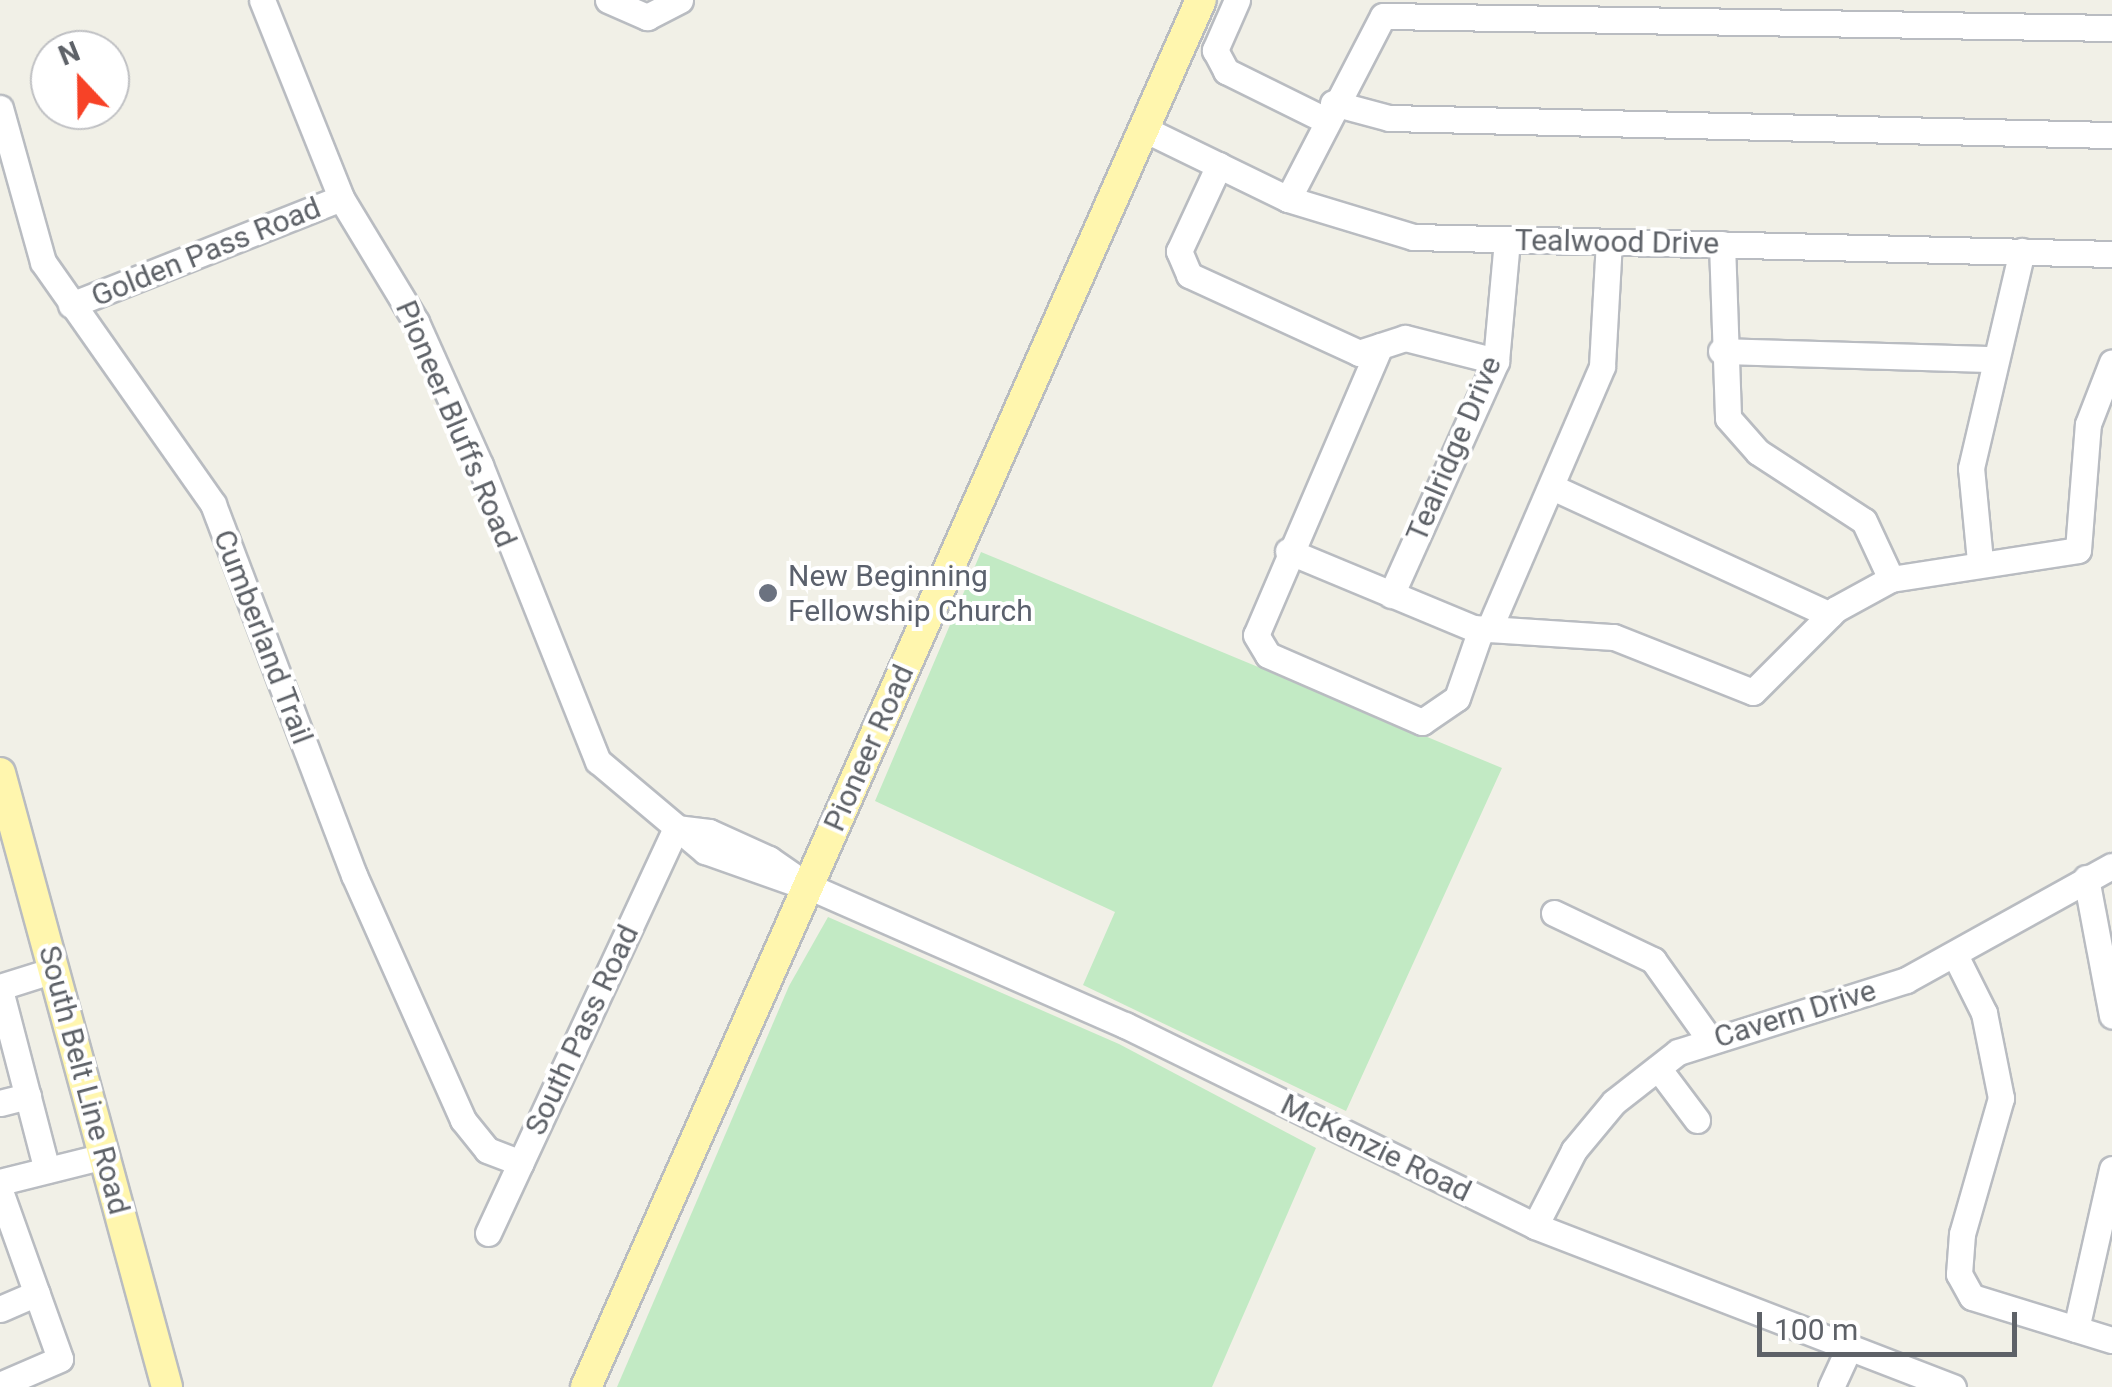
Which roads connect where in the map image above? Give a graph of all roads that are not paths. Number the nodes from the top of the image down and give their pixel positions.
1 (262, 0) edge
2 (608, 0) edge
3 (680, 0) edge
4 (1201, 0) edge
5 (1238, 0) edge
6 (2112, 28) edge
7 (0, 108) edge
8 (1329, 111) junction
9 (1144, 129) junction
10 (2112, 135) edge
11 (1219, 165) junction
12 (341, 198) junction
13 (1288, 199) junction
14 (1507, 240) junction
15 (1610, 242) junction
16 (1722, 244) junction
17 (2022, 252) junction
18 (2112, 254) edge
19 (71, 305) junction
20 (1380, 346) junction
21 (1720, 351) junction
22 (1992, 359) junction
23 (1496, 361) junction
24 (2112, 362) edge
25 (1552, 487) junction
26 (1288, 550) junction
27 (1980, 562) junction
28 (1891, 578) junction
29 (1391, 595) junction
30 (1830, 615) junction
31 (1485, 629) junction
32 (3, 793) edge
33 (676, 828) junction
34 (2112, 866) edge
35 (2086, 878) junction
36 (808, 886) junction
37 (1554, 914) dead end
38 (1955, 955) junction
39 (54, 970) junction
40 (0, 988) edge
41 (2112, 1016) edge
42 (1710, 1040) junction
43 (1658, 1068) junction
44 (28, 1096) junction
45 (0, 1103) edge
46 (1697, 1120) dead end
47 (104, 1156) junction
48 (521, 1162) junction
49 (2112, 1169) edge
50 (48, 1170) junction
51 (0, 1182) edge
52 (0, 1191) edge
53 (1535, 1226) junction
54 (488, 1233) dead end
55 (9, 1245) edge
56 (37, 1293) junction
57 (0, 1309) edge
58 (2076, 1329) junction
59 (2112, 1340) edge
60 (1848, 1350) junction
61 (0, 1385) edge
62 (167, 1387) edge
63 (586, 1387) edge
64 (1832, 1387) edge
65 (1953, 1387) edge

1 - 12 street, Pioneer Bluffs Road
2 - 3 street
4 - 9 main road, Pioneer Road
5 - 8 street
6 - 8 street
7 - 19 street, Cumberland Trail
8 - 10 street
8 - 13 street
9 - 11 street, Tealwood Drive
9 - 36 main road, Pioneer Road
11 - 13 street, Tealwood Drive
11 - 20 street
12 - 19 street, Golden Pass Road
12 - 33 street, Pioneer Bluffs Road
13 - 14 street, Tealwood Drive
14 - 15 street, Tealwood Drive
14 - 23 street, Tealridge Drive
15 - 16 street, Tealwood Drive
15 - 25 street
16 - 17 street, Tealwood Drive
16 - 21 street
17 - 18 street, Tealwood Drive
17 - 22 street
19 - 48 street, Cumberland Trail
20 - 23 street
20 - 26 street
21 - 22 street
21 - 28 street
22 - 27 street
23 - 29 street, Tealridge Drive
24 - 27 street
25 - 30 street
25 - 31 street
26 - 29 street
26 - 31 street
27 - 28 street
28 - 30 street
29 - 31 street
30 - 31 street
32 - 39 main road, South Belt Line Road
33 - 36 street, Pioneer Bluffs Road
33 - 48 street, South Pass Road
34 - 35 street, Cavern Drive
35 - 38 street, Cavern Drive
35 - 41 street
36 - 53 street, McKenzie Road
36 - 63 main road, Pioneer Road
37 - 42 street
38 - 42 street, Cavern Drive
38 - 58 street
39 - 40 street
39 - 47 main road, South Belt Line Road
40 - 44 street
42 - 43 street, Cavern Drive
43 - 46 street
43 - 53 street, Cavern Drive
44 - 45 street
44 - 50 street
47 - 50 street
47 - 62 main road, South Belt Line Road
48 - 54 street, South Pass Road
49 - 58 street
50 - 51 street
52 - 55 street
53 - 60 street, McKenzie Road
55 - 56 street
56 - 57 street
56 - 61 street
58 - 59 street
60 - 64 street
60 - 65 street, McKenzie Road

